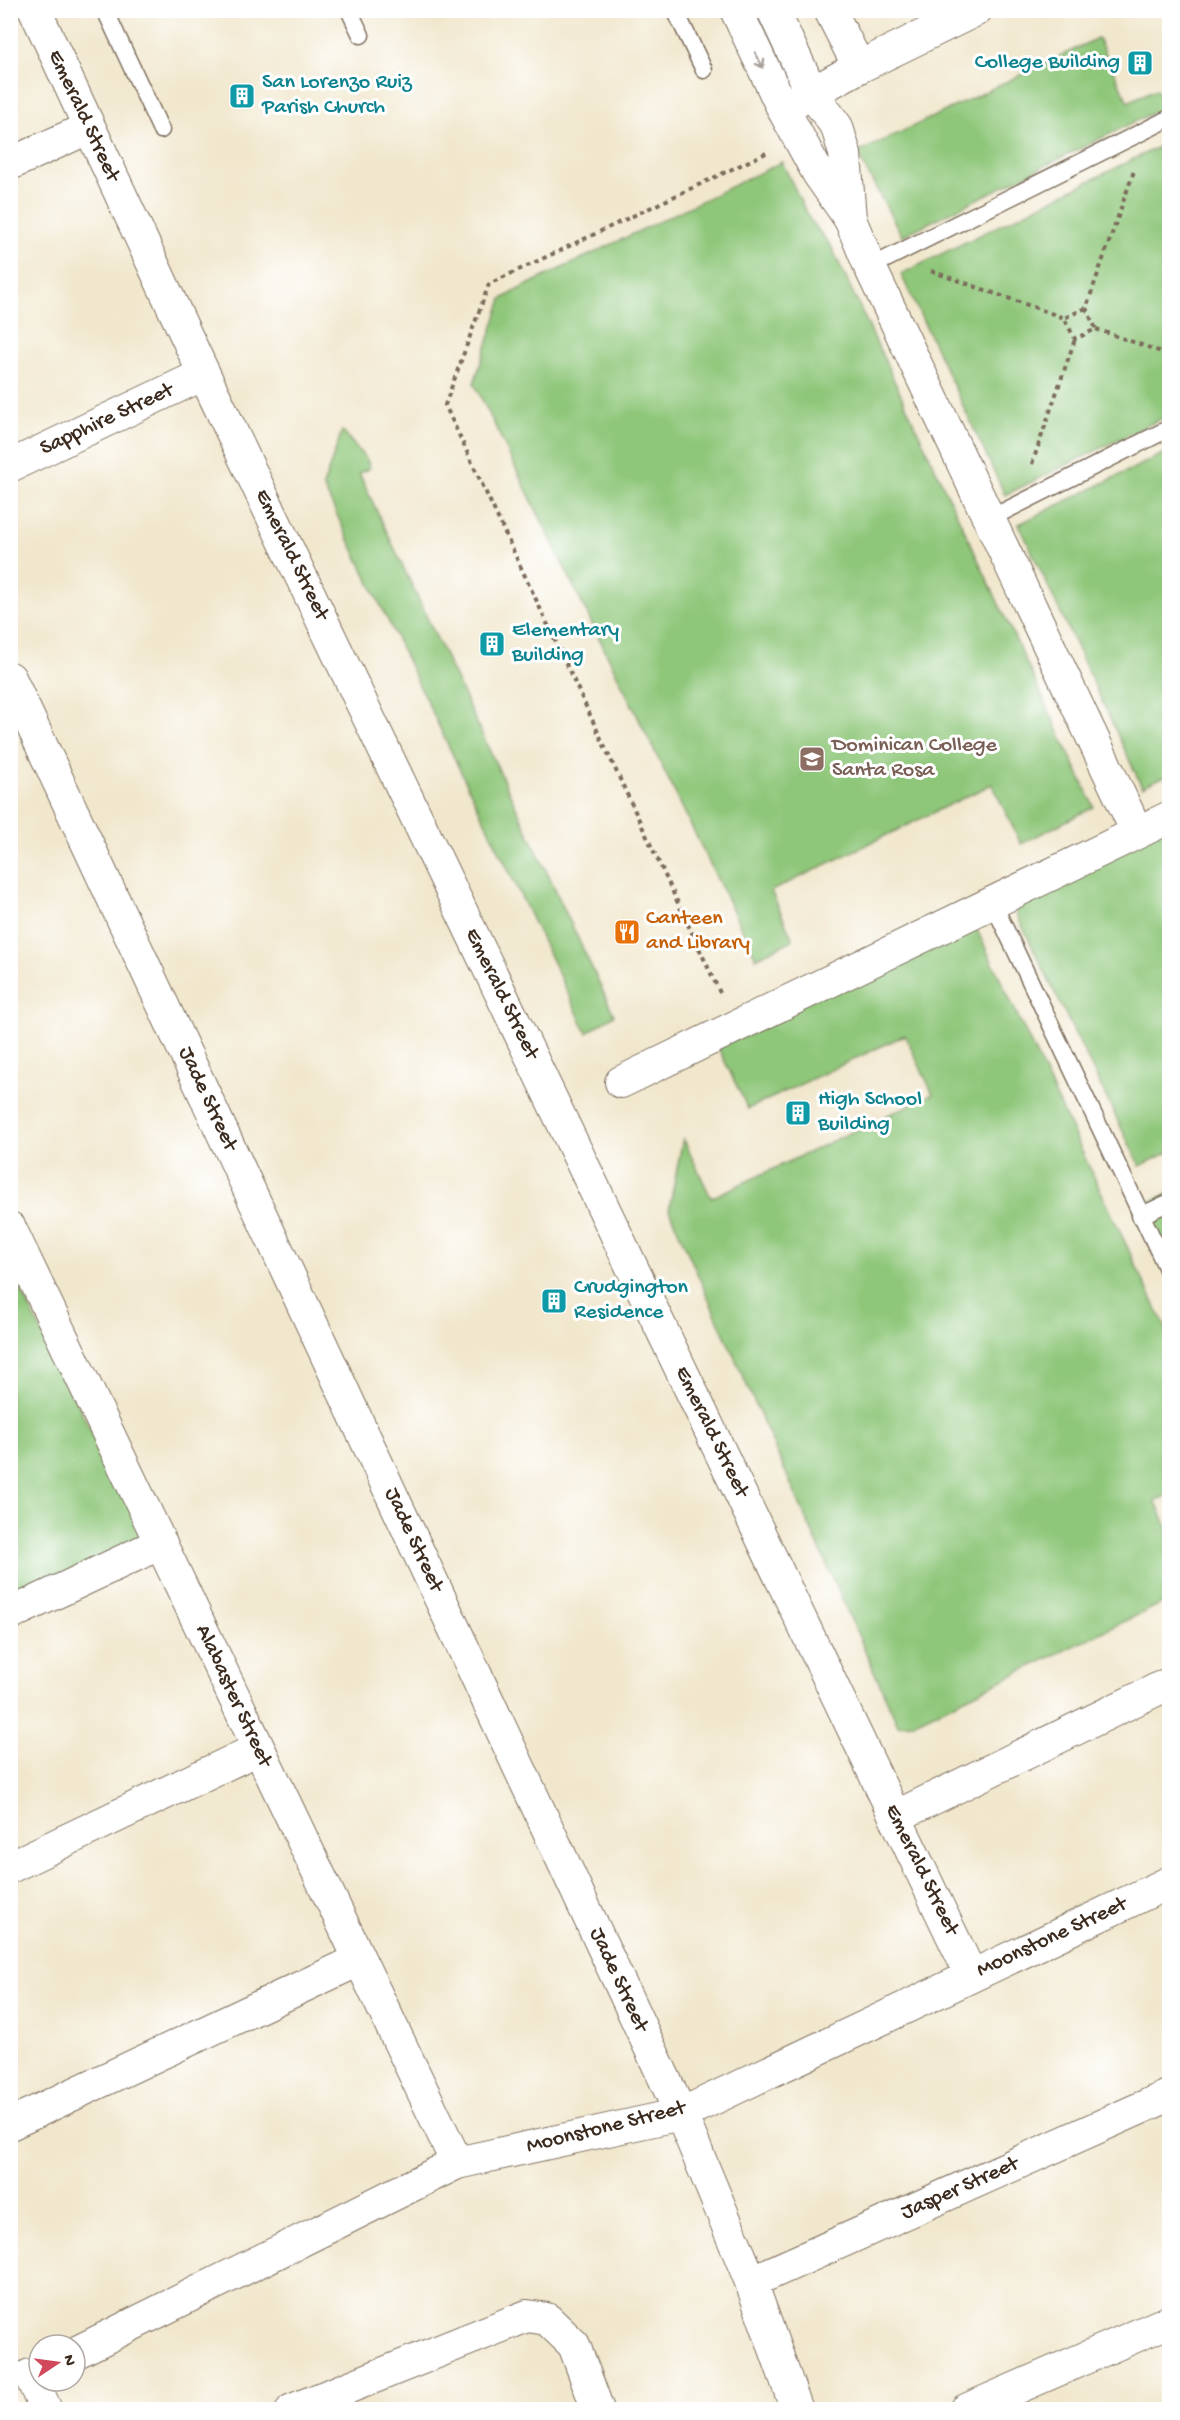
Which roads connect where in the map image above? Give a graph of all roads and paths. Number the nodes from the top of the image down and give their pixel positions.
1 (35, 10) edge
2 (105, 10) edge
3 (349, 10) edge
4 (675, 10) edge
5 (736, 10) edge
6 (773, 10) edge
7 (830, 10) edge
8 (976, 10) edge
9 (361, 35) dead end
10 (859, 67) junction
11 (704, 70) dead end
12 (812, 93) junction
13 (783, 109) junction
14 (1170, 118) edge
15 (88, 128) junction
16 (1149, 128) junction
17 (161, 130) dead end
18 (775, 150) dead end
19 (10, 164) edge
20 (849, 219) junction
21 (880, 262) junction
22 (1086, 308) junction
23 (1064, 318) junction
24 (1096, 329) junction
25 (1075, 339) junction
26 (1170, 354) edge
27 (204, 374) junction
28 (1170, 428) edge
29 (10, 466) edge
30 (1018, 504) junction
31 (989, 519) junction
32 (10, 678) edge
33 (1170, 817) edge
34 (1137, 832) junction
35 (992, 901) junction
36 (721, 995) dead end
37 (621, 1082) dead end
38 (1170, 1202) edge
39 (1140, 1216) junction
40 (10, 1228) edge
41 (17, 1261) edge
42 (1170, 1275) edge
43 (161, 1544) junction
44 (10, 1614) edge
45 (1170, 1683) edge
46 (258, 1749) junction
47 (895, 1817) junction
48 (10, 1867) edge
49 (1170, 1882) edge
50 (359, 1960) junction
51 (971, 1975) junction
52 (1170, 2095) edge
53 (681, 2114) junction
54 (10, 2124) edge
55 (456, 2163) junction
56 (751, 2282) junction
57 (1170, 2321) edge
58 (87, 2347) edge
59 (26, 2377) edge
60 (46, 2409) edge
61 (292, 2409) edge
62 (598, 2409) edge
63 (797, 2409) edge
64 (966, 2409) edge

1 - 15 street, Emerald Street
2 - 17 lane
3 - 9 lane
4 - 11 lane
5 -> 13 street
6 - 12 street
7 - 10 street
8 - 10 street
10 - 12 street
12 - 13 street
12 - 20 street
13 - 20 street
14 - 16 lane
15 - 19 street
15 - 27 street, Emerald Street
16 - 21 lane
16 - 22 path
18 - 36 path
20 - 21 street
21 - 23 path
21 - 31 street
22 - 23 path
22 - 24 path
23 - 25 path
24 - 25 path
24 - 26 path
25 - 30 path
27 - 29 street, Sapphire Street
27 - 47 street, Emerald Street
28 - 30 lane
30 - 31 lane
31 - 34 street
32 - 53 street, Jade Street
33 - 34 street
34 - 35 street
35 - 37 street
35 - 39 lane
38 - 39 lane
39 - 42 lane
40 - 41 street, Alabaster Street
41 - 43 street, Alabaster Street
43 - 44 street
43 - 46 street, Alabaster Street
45 - 47 street
46 - 48 street
46 - 50 street, Alabaster Street
47 - 51 street, Emerald Street
49 - 51 street, Moonstone Street
50 - 54 street
50 - 55 street, Alabaster Street
51 - 53 street, Moonstone Street
52 - 56 street, Jasper Street
53 - 55 street, Moonstone Street
53 - 56 street, Jade Street
55 - 58 street, Moonstone Street
56 - 63 street, Jade Street
57 - 64 street
59 - 60 street
61 - 62 street

